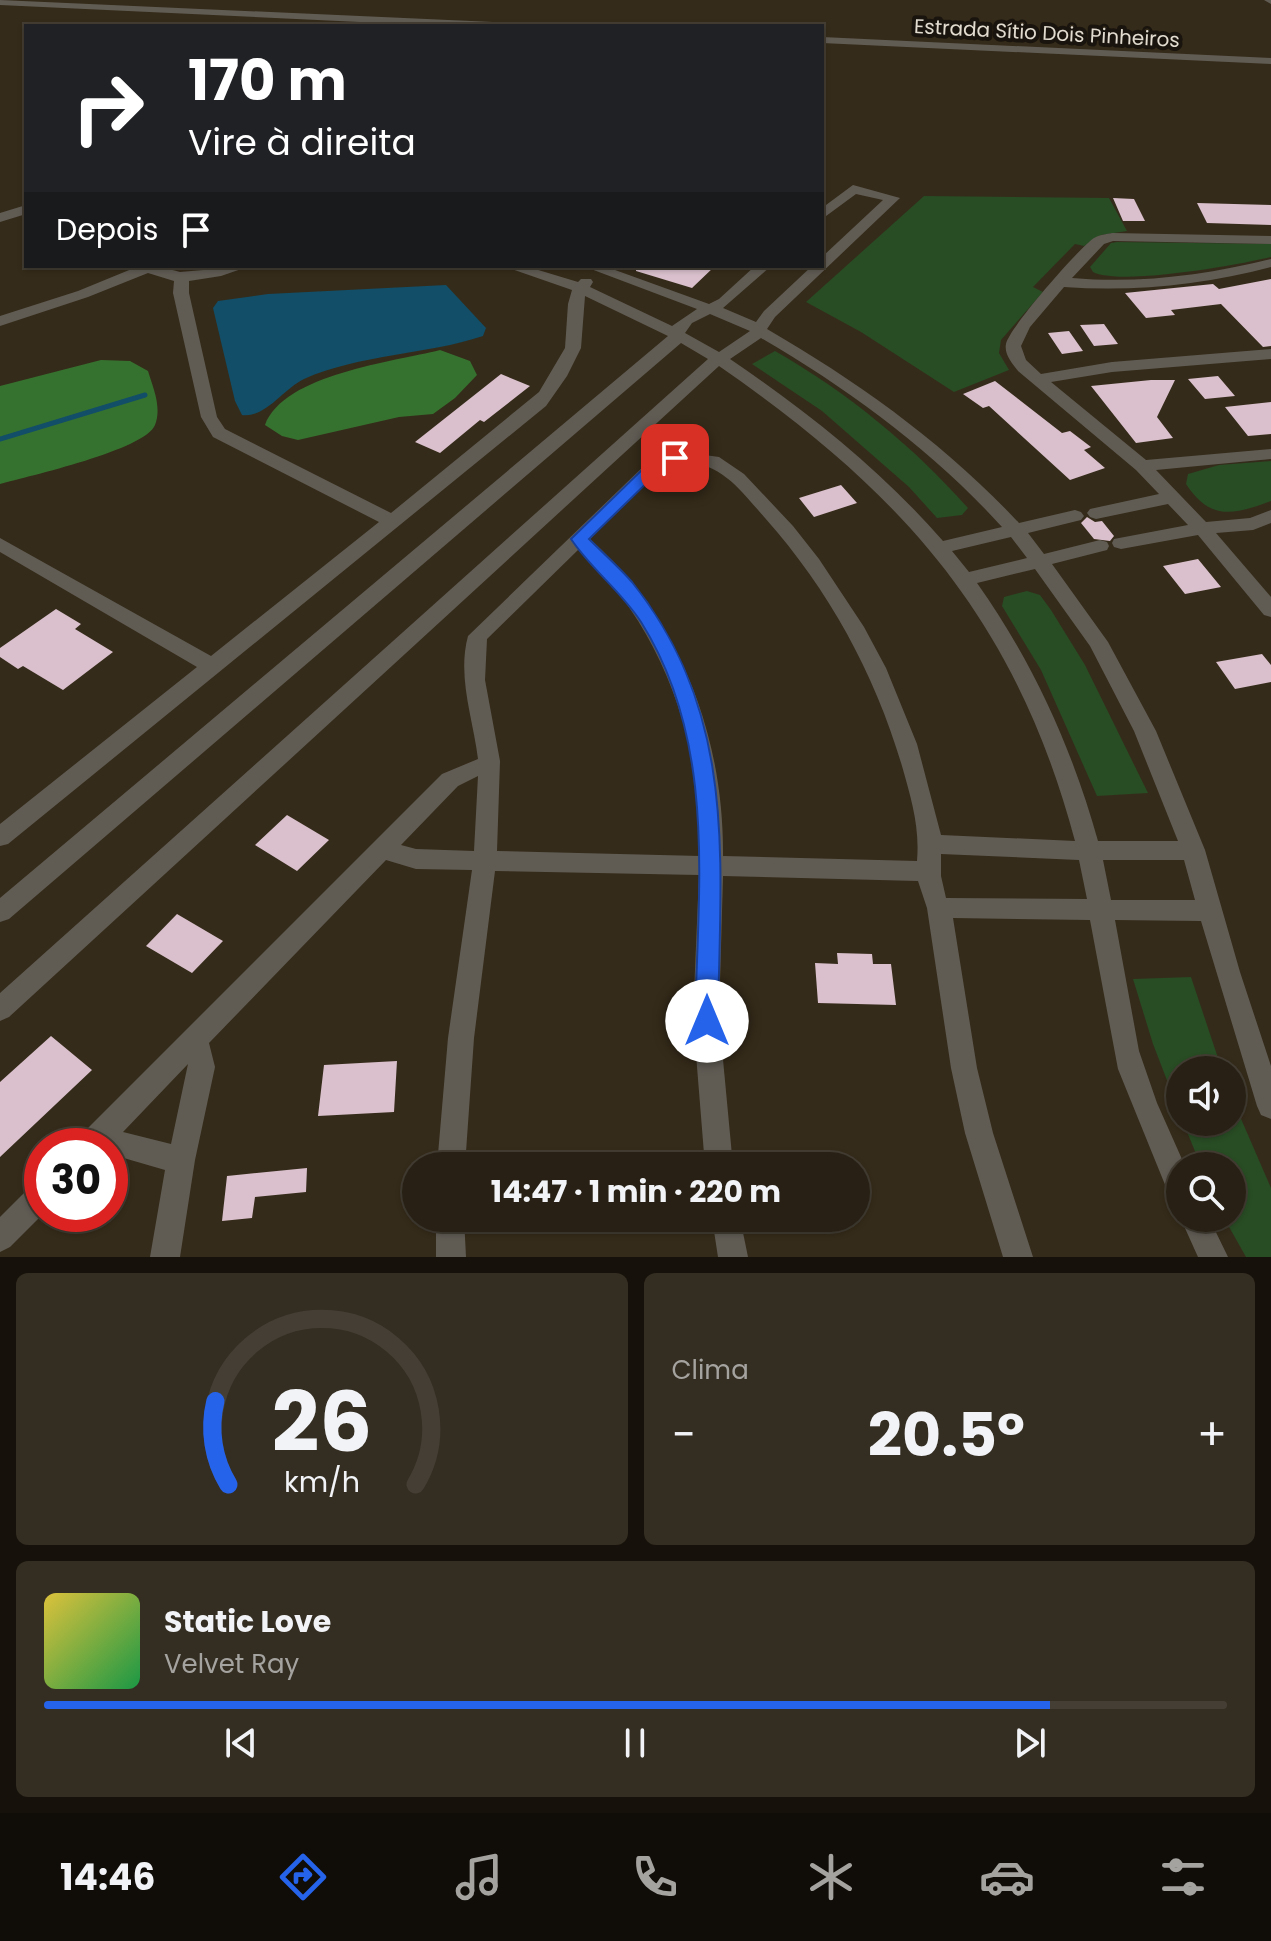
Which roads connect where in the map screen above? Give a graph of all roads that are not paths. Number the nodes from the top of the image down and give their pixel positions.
1 (0, 2) edge
2 (472, 24) edge
3 (824, 40) edge
4 (1271, 61) edge
5 (24, 210) edge
6 (824, 213) edge
7 (0, 218) edge
8 (1271, 240) edge
9 (824, 262) edge
10 (1271, 263) edge
11 (147, 268) edge
12 (151, 268) edge
13 (236, 268) edge
14 (516, 268) edge
15 (596, 268) edge
16 (600, 268) edge
17 (762, 268) edge
18 (818, 268) edge
19 (182, 276) junction
20 (1062, 282) junction
21 (578, 289) junction
22 (712, 310) junction
23 (0, 321) edge
24 (761, 329) junction
25 (679, 333) junction
26 (1271, 354) edge
27 (718, 359) junction
28 (1041, 379) junction
29 (1271, 454) edge
30 (1142, 466) junction
31 (1173, 497) junction
32 (1096, 513) dead end
33 (1075, 516) dead end
34 (1271, 516) edge
35 (392, 521) junction
36 (1202, 528) junction
37 (1015, 529) junction
38 (579, 539) junction
39 (1121, 543) dead end
40 (0, 544) edge
41 (1100, 546) dead end
42 (938, 548) junction
43 (1040, 561) junction
44 (964, 580) junction
45 (1271, 610) edge
46 (212, 666) junction
47 (489, 764) junction
48 (0, 837) edge
49 (930, 844) junction
50 (384, 847) junction
51 (1193, 850) junction
52 (1088, 851) junction
53 (485, 861) junction
54 (710, 866) junction
55 (926, 871) junction
56 (939, 908) junction
57 (1099, 911) junction
58 (1211, 911) junction
59 (0, 912) edge
60 (0, 1009) edge
61 (195, 1039) junction
62 (1271, 1106) edge
63 (108, 1128) edge
64 (128, 1146) edge
65 (452, 1152) edge
66 (718, 1152) edge
67 (1166, 1157) edge
68 (181, 1160) junction
69 (24, 1213) edge
70 (450, 1232) edge
71 (729, 1232) edge
72 (1201, 1232) edge
73 (0, 1237) edge
74 (165, 1257) edge
75 (451, 1257) edge
76 (733, 1257) edge
77 (1018, 1257) edge
78 (1213, 1257) edge

1 - 2 street
3 - 4 street, Estrada Sítio Dois Pinheiros
5 - 7 street
6 - 9 street
8 - 20 street
10 - 20 street
11 - 23 street
12 - 19 street
13 - 19 street
14 - 21 street
15 - 21 street
16 - 22 street
17 - 22 street
18 - 24 street
19 - 35 street
20 - 28 street
21 - 25 street
21 - 35 street
22 - 24 street
22 - 25 street
24 - 27 street
24 - 37 street
25 - 27 street
25 - 59 street
26 - 28 street
27 - 42 street
27 - 60 street
28 - 30 street
29 - 30 street
30 - 31 street
31 - 32 street
31 - 36 street
33 - 37 street
34 - 36 street
35 - 46 street
36 - 39 street
36 - 45 street
37 - 42 street
37 - 43 street
38 - 47 street
38 - 49 street
38 - 54 street
40 - 46 street
41 - 43 street
42 - 44 street
43 - 44 street
43 - 51 street
44 - 52 street
46 - 48 street
47 - 50 street
47 - 53 street
49 - 52 street
49 - 55 street
50 - 53 street
50 - 61 street
51 - 52 street
51 - 58 street
52 - 57 street
53 - 54 street
53 - 65 street
54 - 55 street
54 - 66 street
55 - 56 street
56 - 57 street
56 - 77 street
57 - 58 street
57 - 67 street
58 - 62 street
61 - 63 street
61 - 68 street
64 - 68 street
68 - 74 street
69 - 73 street
70 - 75 street
71 - 76 street
72 - 78 street

